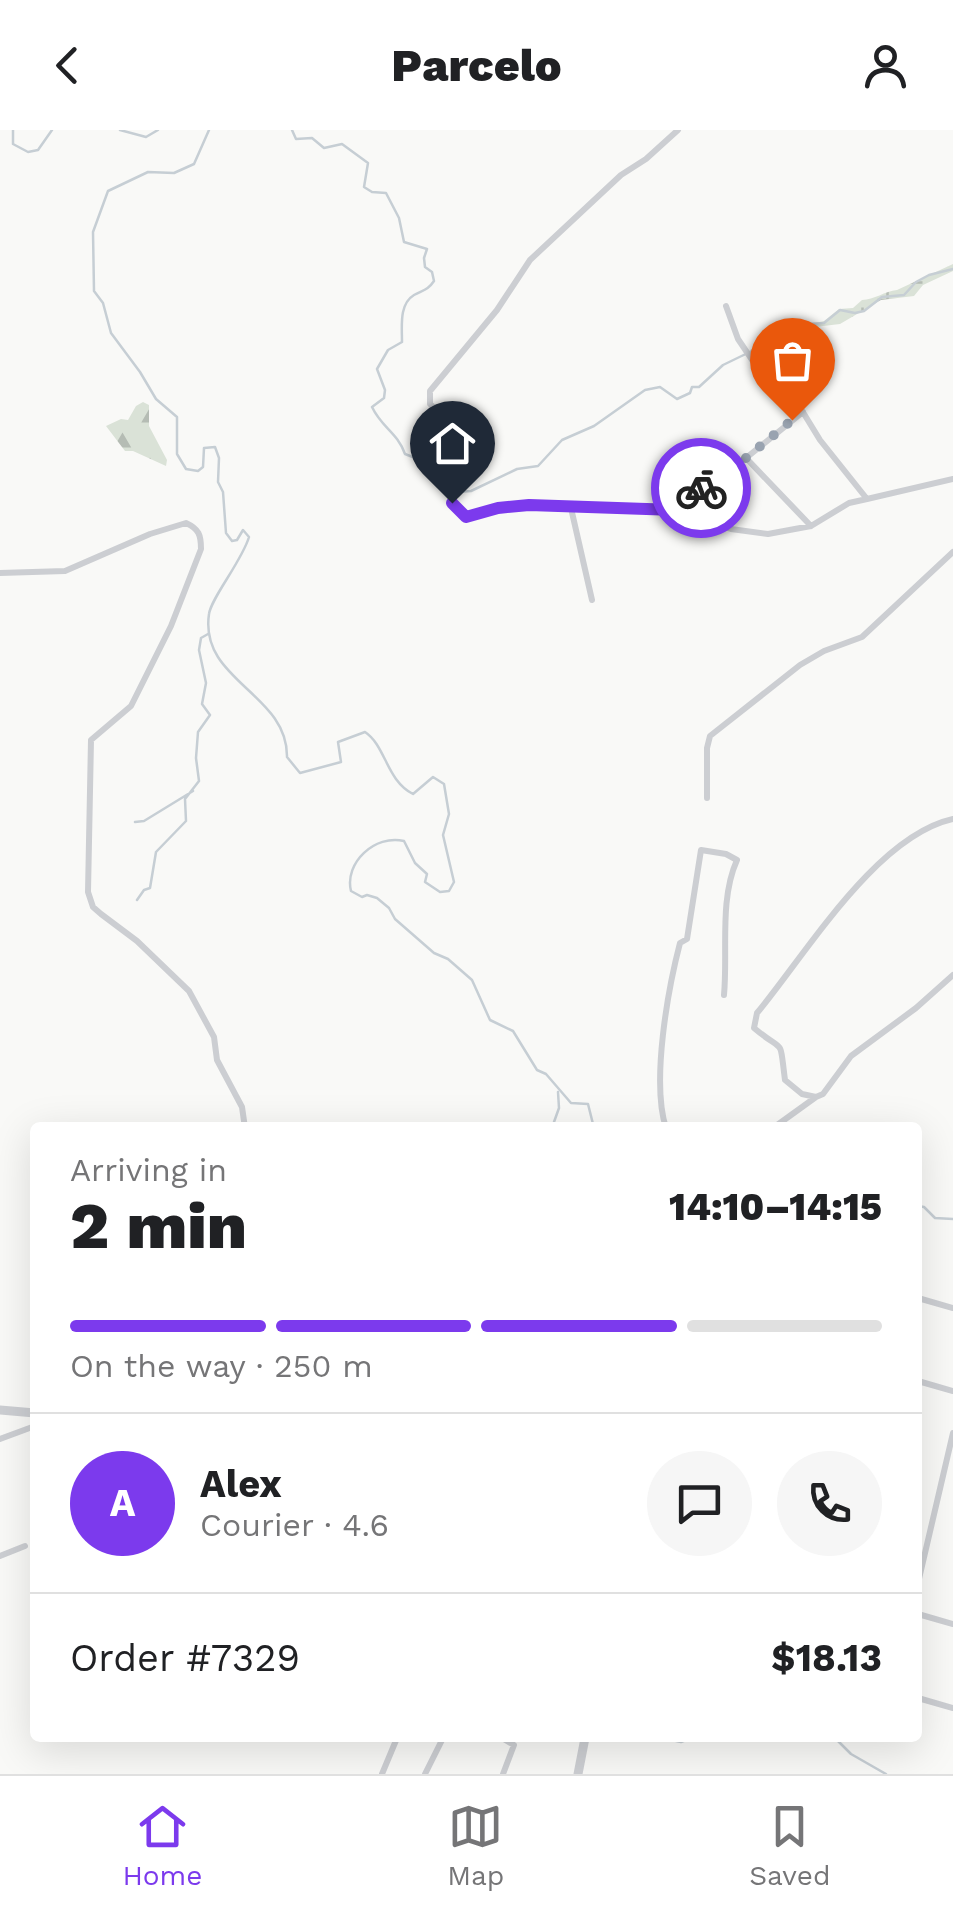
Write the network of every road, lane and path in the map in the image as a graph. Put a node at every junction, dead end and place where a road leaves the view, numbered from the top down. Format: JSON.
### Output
{"nodes":[{"id":1,"x":678,"y":130,"type":"edge"},
{"id":2,"x":726,"y":306,"type":"dead end"},
{"id":3,"x":802,"y":412,"type":"junction"},
{"id":4,"x":470,"y":429,"type":"dead end"},
{"id":5,"x":746,"y":458,"type":"junction"},
{"id":6,"x":953,"y":479,"type":"edge"},
{"id":7,"x":867,"y":499,"type":"junction"},
{"id":8,"x":452,"y":503,"type":"dead end"},
{"id":9,"x":571,"y":508,"type":"junction"},
{"id":10,"x":676,"y":510,"type":"junction"},
{"id":11,"x":811,"y":526,"type":"junction"},
{"id":12,"x":953,"y":552,"type":"edge"},
{"id":13,"x":0,"y":573,"type":"edge"},
{"id":14,"x":592,"y":600,"type":"dead end"},
{"id":15,"x":708,"y":798,"type":"dead end"},
{"id":16,"x":953,"y":819,"type":"edge"},
{"id":17,"x":953,"y":975,"type":"edge"},
{"id":18,"x":724,"y":995,"type":"dead end"},
{"id":19,"x":816,"y":1097,"type":"junction"},
{"id":20,"x":244,"y":1122,"type":"edge"},
{"id":21,"x":665,"y":1122,"type":"edge"},
{"id":22,"x":781,"y":1122,"type":"edge"},
{"id":23,"x":922,"y":1299,"type":"edge"},
{"id":24,"x":953,"y":1308,"type":"edge"},
{"id":25,"x":922,"y":1382,"type":"edge"},
{"id":26,"x":953,"y":1390,"type":"edge"},
{"id":27,"x":0,"y":1410,"type":"edge"},
{"id":28,"x":30,"y":1413,"type":"edge"},
{"id":29,"x":30,"y":1428,"type":"edge"},
{"id":30,"x":953,"y":1434,"type":"edge"},
{"id":31,"x":0,"y":1439,"type":"edge"},
{"id":32,"x":25,"y":1546,"type":"dead end"},
{"id":33,"x":0,"y":1556,"type":"edge"},
{"id":34,"x":922,"y":1566,"type":"edge"},
{"id":35,"x":922,"y":1615,"type":"edge"},
{"id":36,"x":953,"y":1624,"type":"edge"},
{"id":37,"x":922,"y":1699,"type":"edge"},
{"id":38,"x":953,"y":1708,"type":"edge"},
{"id":39,"x":395,"y":1742,"type":"edge"},
{"id":40,"x":442,"y":1742,"type":"edge"},
{"id":41,"x":509,"y":1742,"type":"edge"},
{"id":42,"x":584,"y":1742,"type":"edge"},
{"id":43,"x":382,"y":1774,"type":"edge"},
{"id":44,"x":425,"y":1774,"type":"edge"},
{"id":45,"x":503,"y":1774,"type":"edge"},
{"id":46,"x":578,"y":1774,"type":"edge"}],
"edges":[{"from":1,"to":4,"type":"street"},
{"from":2,"to":3,"type":"street"},
{"from":3,"to":5,"type":"street"},
{"from":3,"to":7,"type":"street"},
{"from":5,"to":10,"type":"street"},
{"from":5,"to":11,"type":"street"},
{"from":6,"to":7,"type":"street"},
{"from":7,"to":11,"type":"street"},
{"from":8,"to":9,"type":"street"},
{"from":9,"to":10,"type":"street"},
{"from":9,"to":14,"type":"street"},
{"from":10,"to":11,"type":"street"},
{"from":12,"to":15,"type":"street"},
{"from":13,"to":20,"type":"street"},
{"from":16,"to":19,"type":"street"},
{"from":17,"to":19,"type":"street"},
{"from":18,"to":21,"type":"street"},
{"from":19,"to":22,"type":"street"},
{"from":23,"to":24,"type":"street"},
{"from":25,"to":26,"type":"street"},
{"from":27,"to":28,"type":"street"},
{"from":29,"to":31,"type":"street"},
{"from":30,"to":34,"type":"street"},
{"from":32,"to":33,"type":"street"},
{"from":35,"to":36,"type":"street"},
{"from":37,"to":38,"type":"street"},
{"from":39,"to":43,"type":"street"},
{"from":40,"to":44,"type":"street"},
{"from":41,"to":45,"type":"street"},
{"from":42,"to":46,"type":"street"}]}
